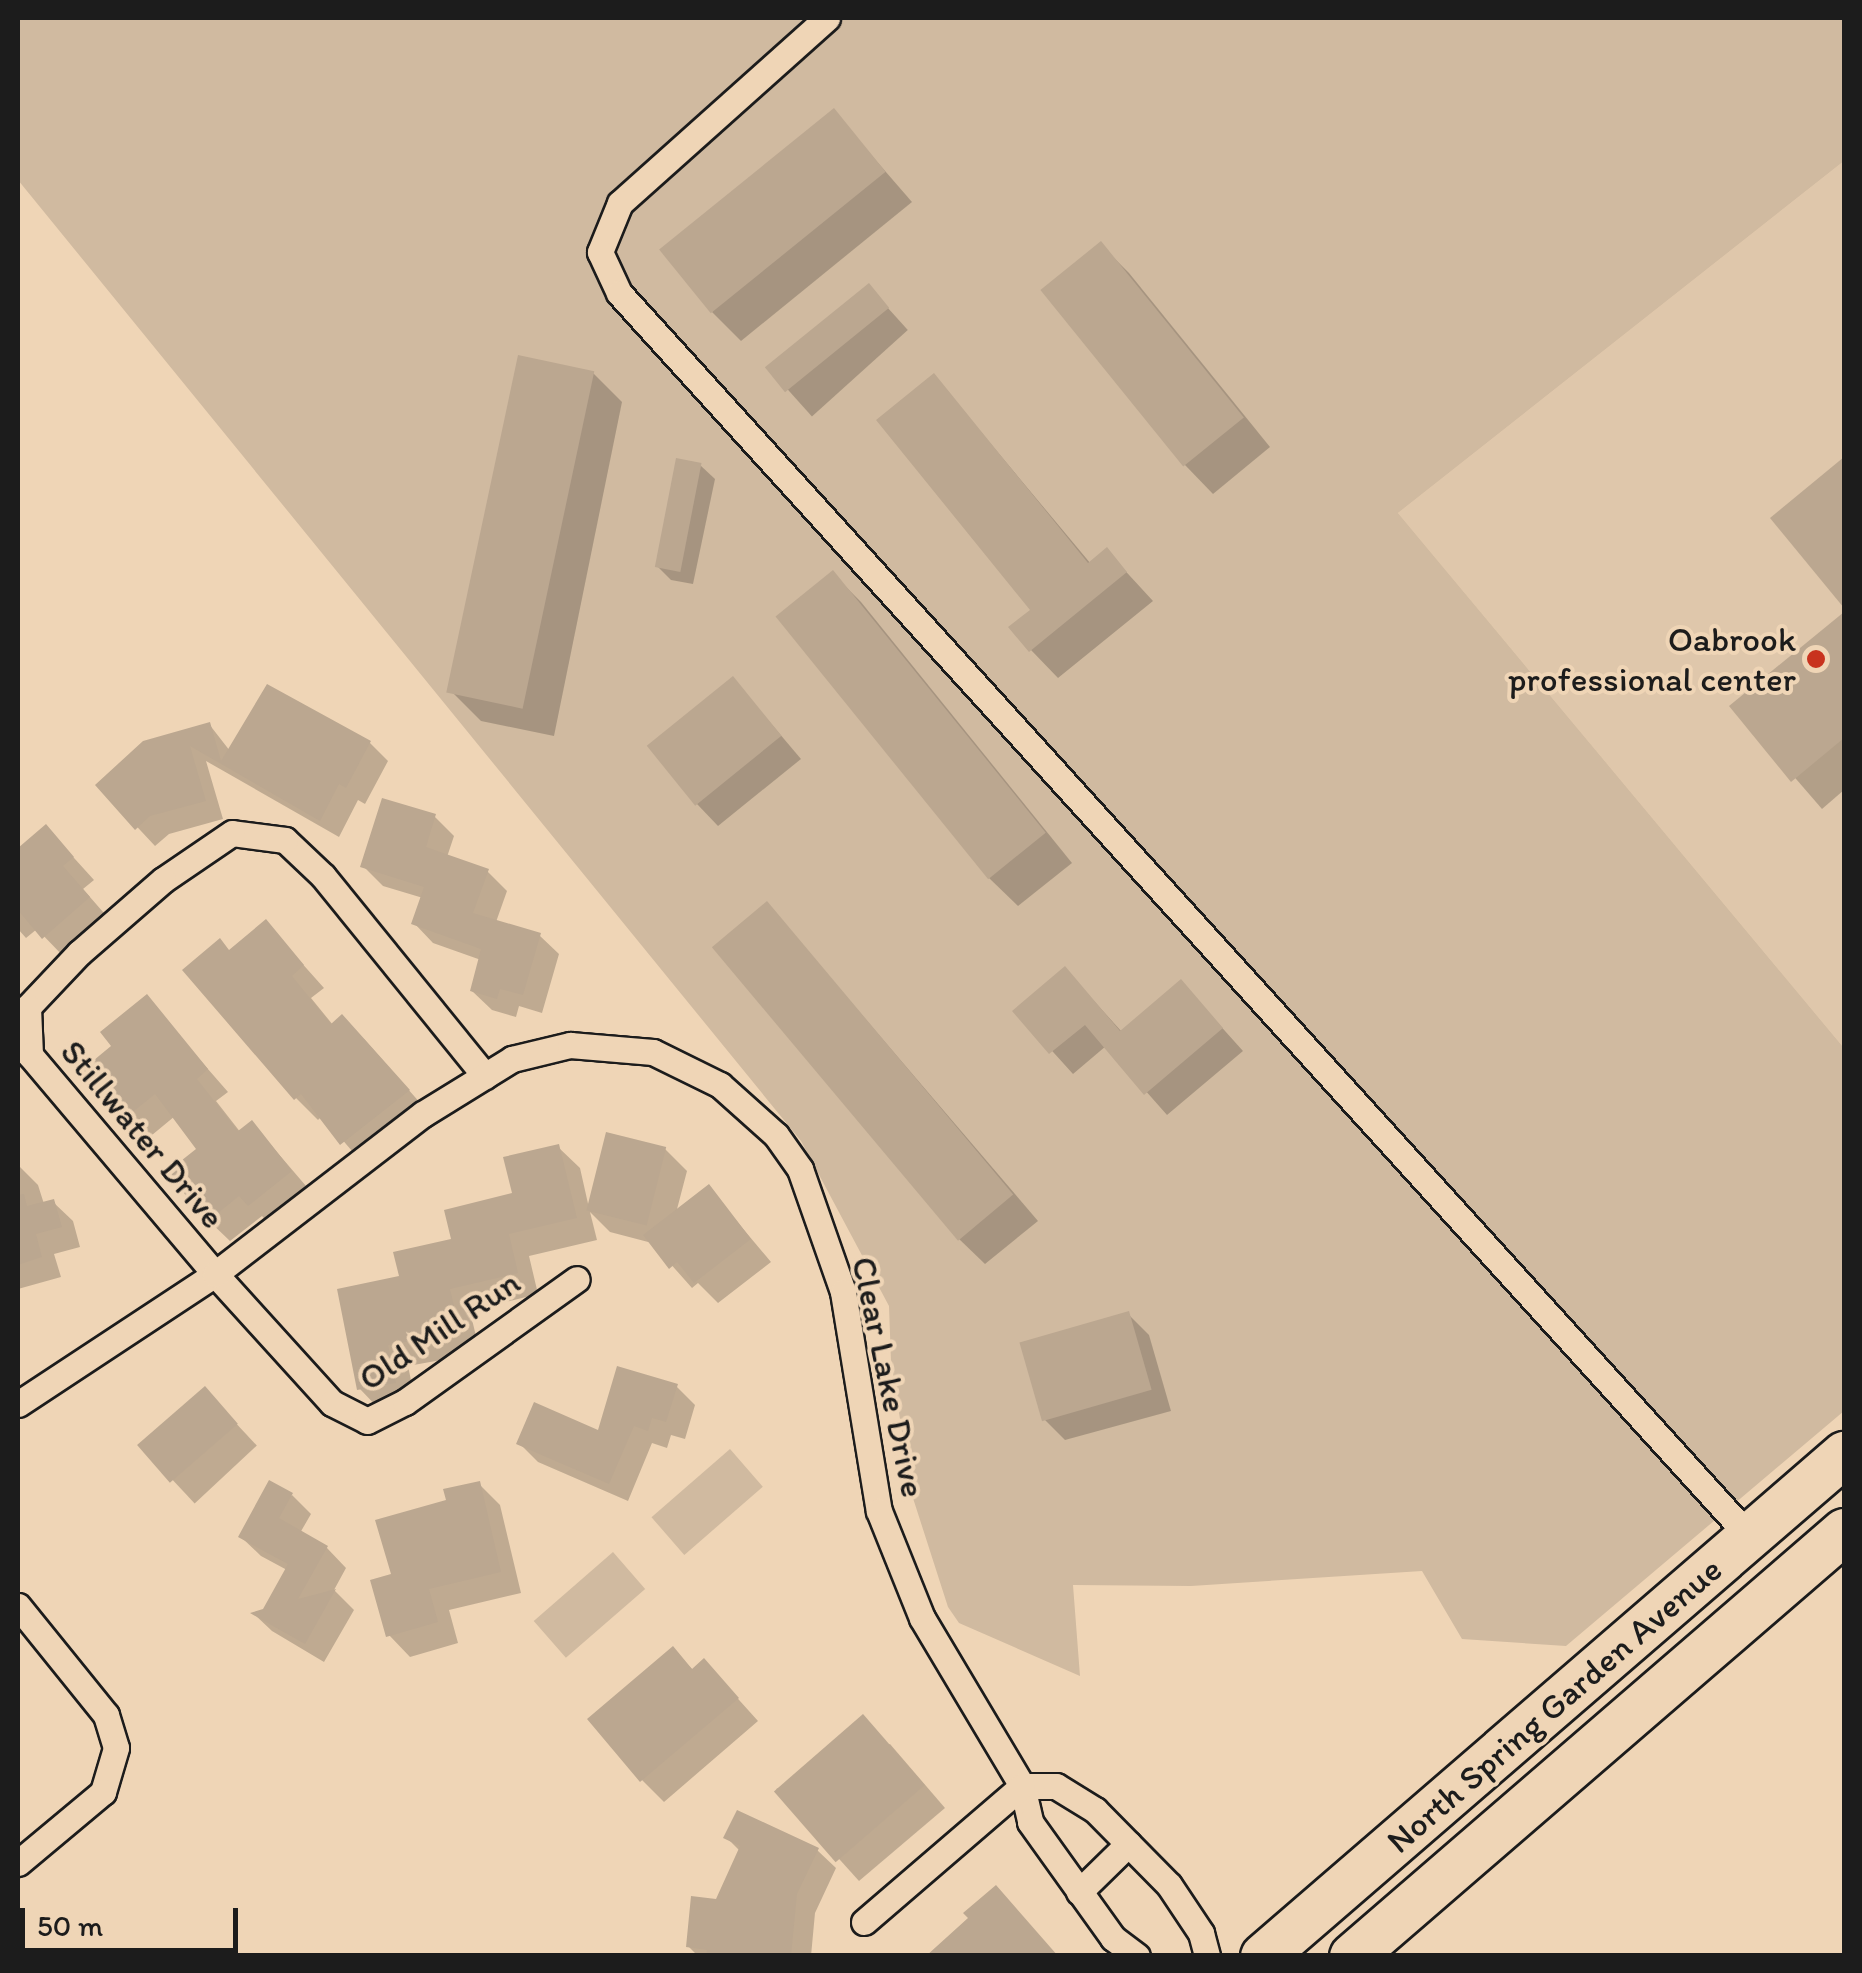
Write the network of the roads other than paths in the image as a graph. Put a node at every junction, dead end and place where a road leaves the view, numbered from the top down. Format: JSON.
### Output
{"nodes":[{"id":1,"x":827,"y":18,"type":"edge"},
{"id":2,"x":485,"y":1076,"type":"junction"},
{"id":3,"x":215,"y":1274,"type":"junction"},
{"id":4,"x":577,"y":1279,"type":"dead end"},
{"id":5,"x":18,"y":1404,"type":"edge"},
{"id":6,"x":1844,"y":1454,"type":"edge"},
{"id":7,"x":1844,"y":1530,"type":"edge"},
{"id":8,"x":1749,"y":1536,"type":"junction"},
{"id":9,"x":18,"y":1606,"type":"edge"},
{"id":10,"x":1022,"y":1786,"type":"junction"},
{"id":11,"x":1128,"y":1844,"type":"junction"},
{"id":12,"x":18,"y":1863,"type":"edge"},
{"id":13,"x":1079,"y":1892,"type":"junction"},
{"id":14,"x":864,"y":1922,"type":"dead end"},
{"id":15,"x":1137,"y":1956,"type":"edge"},
{"id":16,"x":1208,"y":1956,"type":"edge"},
{"id":17,"x":1263,"y":1956,"type":"edge"},
{"id":18,"x":1352,"y":1956,"type":"edge"}],
"edges":[{"from":1,"to":8,"type":"street"},
{"from":2,"to":3,"type":"street","name":"Clear Lake Drive"},
{"from":2,"to":3,"type":"street","name":"Stillwater Drive"},
{"from":2,"to":10,"type":"street","name":"Clear Lake Drive"},
{"from":3,"to":4,"type":"street","name":"Old Mill Run"},
{"from":3,"to":5,"type":"street","name":"Clear Lake Drive"},
{"from":6,"to":8,"type":"highway","name":"North Spring Garden Avenue"},
{"from":7,"to":18,"type":"highway","name":"North Spring Garden Avenue"},
{"from":8,"to":17,"type":"highway","name":"North Spring Garden Avenue"},
{"from":9,"to":12,"type":"street"},
{"from":10,"to":11,"type":"street"},
{"from":10,"to":13,"type":"street","name":"Clear Lake Drive"},
{"from":10,"to":14,"type":"street"},
{"from":11,"to":13,"type":"street"},
{"from":11,"to":16,"type":"street"},
{"from":13,"to":15,"type":"street","name":"Clear Lake Drive"}]}
